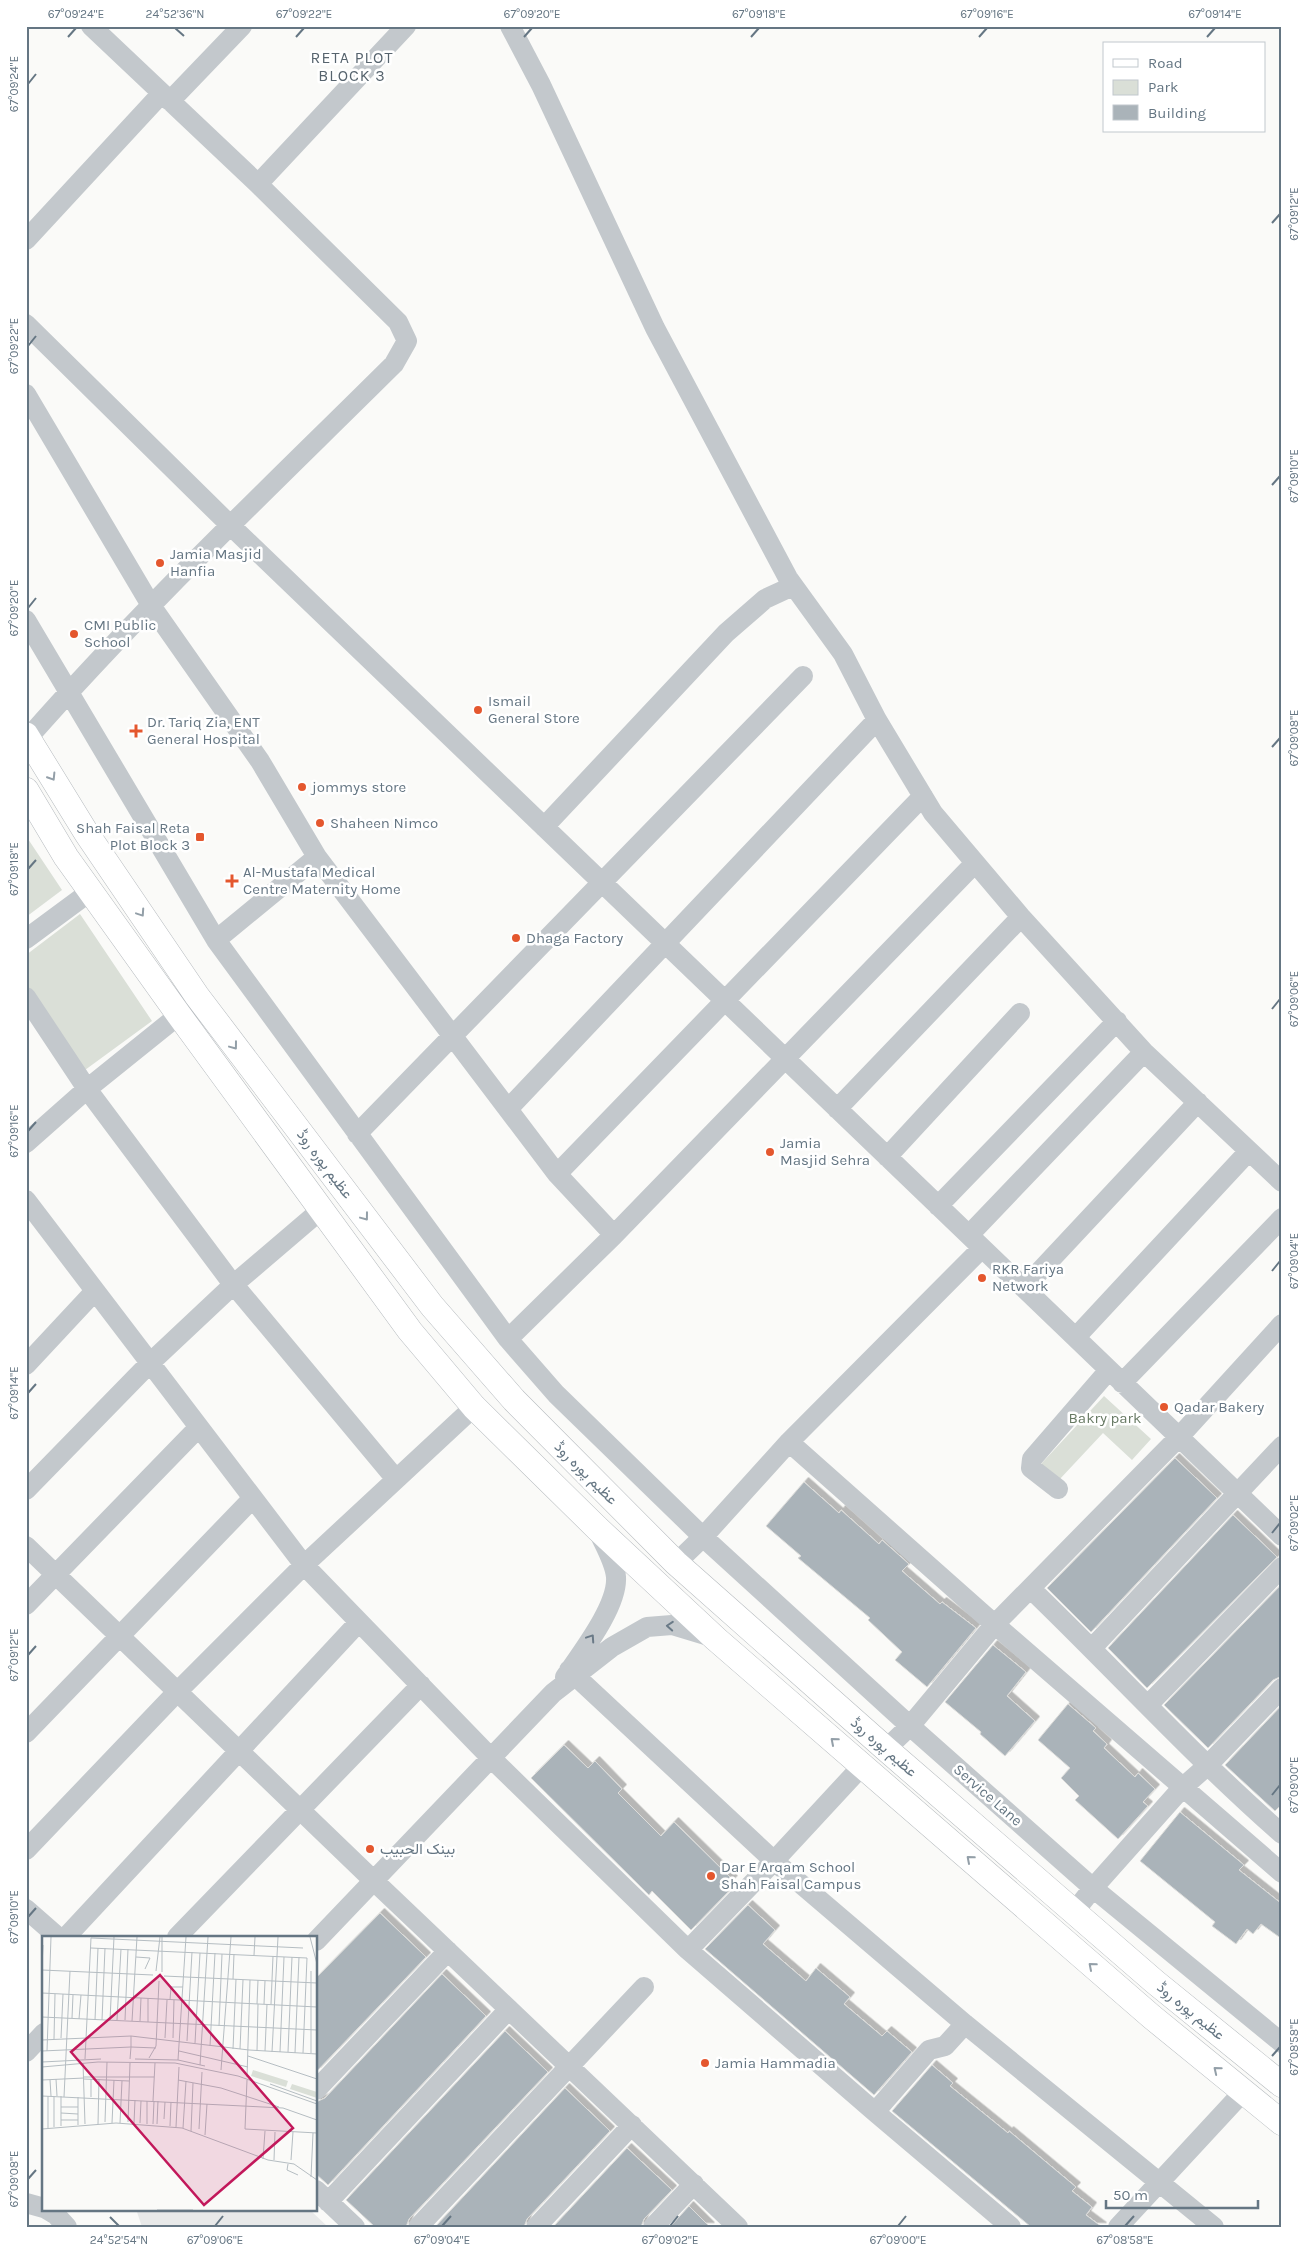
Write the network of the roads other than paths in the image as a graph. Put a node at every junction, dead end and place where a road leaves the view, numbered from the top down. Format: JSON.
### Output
{"nodes":[{"id":1,"x":91,"y":26,"type":"edge"},
{"id":2,"x":242,"y":26,"type":"edge"},
{"id":3,"x":406,"y":26,"type":"edge"},
{"id":4,"x":510,"y":26,"type":"edge"},
{"id":5,"x":166,"y":97,"type":"junction"},
{"id":6,"x":258,"y":184,"type":"junction"},
{"id":7,"x":26,"y":240,"type":"edge"},
{"id":8,"x":26,"y":324,"type":"edge"},
{"id":9,"x":26,"y":394,"type":"edge"},
{"id":10,"x":231,"y":526,"type":"junction"},
{"id":11,"x":792,"y":586,"type":"junction"},
{"id":12,"x":152,"y":607,"type":"junction"},
{"id":13,"x":26,"y":620,"type":"edge"},
{"id":14,"x":803,"y":676,"type":"dead end"},
{"id":15,"x":69,"y":692,"type":"junction"},
{"id":16,"x":877,"y":720,"type":"junction"},
{"id":17,"x":27,"y":737,"type":"edge"},
{"id":18,"x":26,"y":790,"type":"edge"},
{"id":19,"x":922,"y":796,"type":"junction"},
{"id":20,"x":544,"y":827,"type":"junction"},
{"id":21,"x":317,"y":857,"type":"junction"},
{"id":22,"x":975,"y":863,"type":"junction"},
{"id":23,"x":603,"y":883,"type":"junction"},
{"id":24,"x":91,"y":891,"type":"junction"},
{"id":25,"x":1020,"y":917,"type":"junction"},
{"id":26,"x":26,"y":939,"type":"edge"},
{"id":27,"x":216,"y":940,"type":"junction"},
{"id":28,"x":666,"y":944,"type":"junction"},
{"id":29,"x":26,"y":997,"type":"edge"},
{"id":30,"x":726,"y":1000,"type":"junction"},
{"id":31,"x":1020,"y":1013,"type":"dead end"},
{"id":32,"x":180,"y":1015,"type":"junction"},
{"id":33,"x":1117,"y":1021,"type":"junction"},
{"id":34,"x":452,"y":1035,"type":"junction"},
{"id":35,"x":1144,"y":1052,"type":"junction"},
{"id":36,"x":785,"y":1058,"type":"junction"},
{"id":37,"x":87,"y":1089,"type":"junction"},
{"id":38,"x":1198,"y":1102,"type":"junction"},
{"id":39,"x":837,"y":1108,"type":"junction"},
{"id":40,"x":508,"y":1109,"type":"junction"},
{"id":41,"x":357,"y":1134,"type":"junction"},
{"id":42,"x":26,"y":1143,"type":"edge"},
{"id":43,"x":1248,"y":1151,"type":"junction"},
{"id":44,"x":887,"y":1157,"type":"junction"},
{"id":45,"x":556,"y":1174,"type":"junction"},
{"id":46,"x":1282,"y":1182,"type":"edge"},
{"id":47,"x":26,"y":1200,"type":"edge"},
{"id":48,"x":938,"y":1206,"type":"junction"},
{"id":49,"x":322,"y":1209,"type":"junction"},
{"id":50,"x":1282,"y":1218,"type":"edge"},
{"id":51,"x":614,"y":1235,"type":"junction"},
{"id":52,"x":975,"y":1242,"type":"junction"},
{"id":53,"x":233,"y":1285,"type":"junction"},
{"id":54,"x":1025,"y":1287,"type":"junction"},
{"id":55,"x":95,"y":1291,"type":"junction"},
{"id":56,"x":1282,"y":1324,"type":"edge"},
{"id":57,"x":1076,"y":1337,"type":"junction"},
{"id":58,"x":508,"y":1339,"type":"junction"},
{"id":59,"x":150,"y":1363,"type":"junction"},
{"id":60,"x":26,"y":1365,"type":"edge"},
{"id":61,"x":1116,"y":1377,"type":"junction"},
{"id":62,"x":474,"y":1407,"type":"junction"},
{"id":63,"x":199,"y":1427,"type":"junction"},
{"id":64,"x":1179,"y":1437,"type":"junction"},
{"id":65,"x":789,"y":1442,"type":"junction"},
{"id":66,"x":1282,"y":1446,"type":"edge"},
{"id":67,"x":395,"y":1478,"type":"junction"},
{"id":68,"x":1058,"y":1489,"type":"dead end"},
{"id":69,"x":26,"y":1490,"type":"edge"},
{"id":70,"x":1237,"y":1493,"type":"junction"},
{"id":71,"x":252,"y":1498,"type":"junction"},
{"id":72,"x":597,"y":1528,"type":"junction"},
{"id":73,"x":1282,"y":1536,"type":"edge"},
{"id":74,"x":703,"y":1537,"type":"junction"},
{"id":75,"x":26,"y":1546,"type":"edge"},
{"id":76,"x":676,"y":1563,"type":"junction"},
{"id":77,"x":304,"y":1565,"type":"junction"},
{"id":78,"x":1282,"y":1567,"type":"edge"},
{"id":79,"x":56,"y":1575,"type":"junction"},
{"id":80,"x":1031,"y":1589,"type":"junction"},
{"id":81,"x":26,"y":1605,"type":"edge"},
{"id":82,"x":359,"y":1622,"type":"junction"},
{"id":83,"x":995,"y":1624,"type":"junction"},
{"id":84,"x":120,"y":1636,"type":"junction"},
{"id":85,"x":716,"y":1639,"type":"junction"},
{"id":86,"x":1092,"y":1648,"type":"junction"},
{"id":87,"x":572,"y":1673,"type":"junction"},
{"id":88,"x":421,"y":1685,"type":"junction"},
{"id":89,"x":1282,"y":1688,"type":"edge"},
{"id":90,"x":177,"y":1692,"type":"junction"},
{"id":91,"x":1148,"y":1705,"type":"junction"},
{"id":92,"x":910,"y":1726,"type":"junction"},
{"id":93,"x":26,"y":1734,"type":"edge"},
{"id":94,"x":886,"y":1749,"type":"junction"},
{"id":95,"x":239,"y":1751,"type":"junction"},
{"id":96,"x":492,"y":1758,"type":"junction"},
{"id":97,"x":862,"y":1766,"type":"junction"},
{"id":98,"x":906,"y":1766,"type":"junction"},
{"id":99,"x":1207,"y":1766,"type":"junction"},
{"id":100,"x":887,"y":1787,"type":"junction"},
{"id":101,"x":1182,"y":1788,"type":"junction"},
{"id":102,"x":300,"y":1810,"type":"junction"},
{"id":103,"x":1279,"y":1826,"type":"edge"},
{"id":104,"x":26,"y":1850,"type":"edge"},
{"id":105,"x":774,"y":1861,"type":"junction"},
{"id":106,"x":1282,"y":1873,"type":"edge"},
{"id":107,"x":374,"y":1881,"type":"junction"},
{"id":108,"x":1093,"y":1888,"type":"junction"},
{"id":109,"x":26,"y":1909,"type":"edge"},
{"id":110,"x":1074,"y":1912,"type":"junction"},
{"id":111,"x":57,"y":1936,"type":"edge"},
{"id":112,"x":67,"y":1936,"type":"edge"},
{"id":113,"x":178,"y":1936,"type":"edge"},
{"id":114,"x":318,"y":1940,"type":"edge"},
{"id":115,"x":688,"y":1950,"type":"junction"},
{"id":116,"x":448,"y":1951,"type":"junction"},
{"id":117,"x":644,"y":1987,"type":"dead end"},
{"id":118,"x":509,"y":2009,"type":"junction"},
{"id":119,"x":965,"y":2024,"type":"junction"},
{"id":120,"x":42,"y":2035,"type":"edge"},
{"id":121,"x":1282,"y":2042,"type":"edge"},
{"id":122,"x":26,"y":2052,"type":"edge"},
{"id":123,"x":570,"y":2067,"type":"junction"},
{"id":124,"x":1281,"y":2083,"type":"edge"},
{"id":125,"x":318,"y":2088,"type":"edge"},
{"id":126,"x":1243,"y":2092,"type":"junction"},
{"id":127,"x":875,"y":2112,"type":"junction"},
{"id":128,"x":1282,"y":2123,"type":"edge"},
{"id":129,"x":632,"y":2125,"type":"junction"},
{"id":130,"x":1159,"y":2182,"type":"junction"},
{"id":131,"x":694,"y":2184,"type":"junction"},
{"id":132,"x":322,"y":2196,"type":"edge"},
{"id":133,"x":26,"y":2203,"type":"edge"},
{"id":134,"x":42,"y":2209,"type":"edge"},
{"id":135,"x":355,"y":2227,"type":"edge"},
{"id":136,"x":418,"y":2227,"type":"edge"},
{"id":137,"x":536,"y":2227,"type":"edge"},
{"id":138,"x":653,"y":2227,"type":"edge"},
{"id":139,"x":738,"y":2227,"type":"edge"},
{"id":140,"x":1011,"y":2227,"type":"edge"},
{"id":141,"x":1118,"y":2227,"type":"edge"},
{"id":142,"x":1214,"y":2227,"type":"edge"}],
"edges":[{"from":1,"to":5,"type":"street"},
{"from":2,"to":5,"type":"street"},
{"from":3,"to":6,"type":"street"},
{"from":4,"to":11,"type":"street"},
{"from":5,"to":6,"type":"street"},
{"from":5,"to":7,"type":"street"},
{"from":6,"to":10,"type":"street"},
{"from":8,"to":10,"type":"street"},
{"from":9,"to":12,"type":"street"},
{"from":10,"to":12,"type":"street"},
{"from":10,"to":20,"type":"street"},
{"from":11,"to":16,"type":"street"},
{"from":11,"to":20,"type":"street"},
{"from":12,"to":15,"type":"street"},
{"from":12,"to":21,"type":"street"},
{"from":13,"to":15,"type":"street","name":"Service Lane"},
{"from":14,"to":23,"type":"street"},
{"from":15,"to":17,"type":"street"},
{"from":15,"to":27,"type":"street","name":"Service Lane"},
{"from":16,"to":19,"type":"street"},
{"from":16,"to":28,"type":"street"},
{"from":17,"to":76,"type":"main road","name":"عظیم پورہ روڈ","one_way":true},
{"from":18,"to":24,"type":"main road","name":"عظیم پورہ روڈ"},
{"from":19,"to":22,"type":"street"},
{"from":19,"to":30,"type":"street"},
{"from":20,"to":23,"type":"street"},
{"from":21,"to":27,"type":"street"},
{"from":21,"to":34,"type":"street"},
{"from":22,"to":25,"type":"street"},
{"from":22,"to":36,"type":"street"},
{"from":23,"to":28,"type":"street"},
{"from":23,"to":34,"type":"street"},
{"from":24,"to":26,"type":"street"},
{"from":24,"to":32,"type":"main road","name":"عظیم پورہ روڈ"},
{"from":25,"to":33,"type":"street"},
{"from":25,"to":39,"type":"street"},
{"from":27,"to":41,"type":"street","name":"Service Lane"},
{"from":28,"to":30,"type":"street"},
{"from":28,"to":40,"type":"street"},
{"from":29,"to":37,"type":"street"},
{"from":30,"to":36,"type":"street"},
{"from":30,"to":45,"type":"street"},
{"from":31,"to":44,"type":"street"},
{"from":32,"to":37,"type":"street"},
{"from":32,"to":49,"type":"main road","name":"عظیم پورہ روڈ"},
{"from":33,"to":35,"type":"street"},
{"from":33,"to":48,"type":"street"},
{"from":34,"to":40,"type":"street"},
{"from":34,"to":41,"type":"street"},
{"from":35,"to":38,"type":"street"},
{"from":35,"to":52,"type":"street"},
{"from":36,"to":39,"type":"street"},
{"from":36,"to":51,"type":"street"},
{"from":37,"to":42,"type":"street"},
{"from":37,"to":53,"type":"street"},
{"from":38,"to":43,"type":"street"},
{"from":38,"to":54,"type":"street"},
{"from":39,"to":44,"type":"street"},
{"from":40,"to":45,"type":"street"},
{"from":41,"to":58,"type":"street","name":"Service Lane"},
{"from":43,"to":46,"type":"street"},
{"from":43,"to":57,"type":"street"},
{"from":44,"to":48,"type":"street"},
{"from":45,"to":51,"type":"street"},
{"from":47,"to":55,"type":"street"},
{"from":48,"to":52,"type":"street"},
{"from":49,"to":53,"type":"street"},
{"from":49,"to":62,"type":"main road","name":"عظیم پورہ روڈ"},
{"from":50,"to":61,"type":"street"},
{"from":51,"to":58,"type":"street"},
{"from":52,"to":54,"type":"street"},
{"from":52,"to":65,"type":"street"},
{"from":53,"to":59,"type":"street"},
{"from":53,"to":67,"type":"street"},
{"from":54,"to":57,"type":"street"},
{"from":55,"to":59,"type":"street"},
{"from":55,"to":60,"type":"street"},
{"from":56,"to":64,"type":"street"},
{"from":57,"to":61,"type":"street"},
{"from":58,"to":74,"type":"street","name":"Service Lane"},
{"from":59,"to":63,"type":"street"},
{"from":59,"to":69,"type":"street"},
{"from":61,"to":64,"type":"street"},
{"from":61,"to":68,"type":"street"},
{"from":62,"to":67,"type":"street"},
{"from":62,"to":72,"type":"main road","name":"عظیم پورہ روڈ"},
{"from":63,"to":71,"type":"street"},
{"from":63,"to":79,"type":"street"},
{"from":64,"to":70,"type":"street"},
{"from":64,"to":80,"type":"street"},
{"from":65,"to":74,"type":"street"},
{"from":65,"to":83,"type":"street"},
{"from":66,"to":70,"type":"street"},
{"from":67,"to":77,"type":"street"},
{"from":70,"to":73,"type":"street"},
{"from":70,"to":86,"type":"street"},
{"from":71,"to":77,"type":"street"},
{"from":71,"to":84,"type":"street"},
{"from":72,"to":85,"type":"main road","name":"عظیم پورہ روڈ"},
{"from":87,"to":72,"type":"street","one_way":true},
{"from":74,"to":76,"type":"street"},
{"from":74,"to":92,"type":"street","name":"Service Lane"},
{"from":75,"to":79,"type":"street"},
{"from":76,"to":94,"type":"main road","name":"عظیم پورہ روڈ"},
{"from":77,"to":82,"type":"street"},
{"from":77,"to":90,"type":"street"},
{"from":78,"to":91,"type":"street"},
{"from":79,"to":81,"type":"street"},
{"from":79,"to":84,"type":"street"},
{"from":80,"to":83,"type":"street"},
{"from":80,"to":86,"type":"street"},
{"from":82,"to":88,"type":"street"},
{"from":82,"to":95,"type":"street"},
{"from":83,"to":92,"type":"street"},
{"from":83,"to":101,"type":"street"},
{"from":84,"to":90,"type":"street"},
{"from":84,"to":93,"type":"street"},
{"from":85,"to":87,"type":"street","one_way":true},
{"from":97,"to":85,"type":"main road","name":"عظیم پورہ روڈ","one_way":true},
{"from":86,"to":91,"type":"street"},
{"from":87,"to":96,"type":"street"},
{"from":87,"to":105,"type":"street"},
{"from":88,"to":96,"type":"street"},
{"from":88,"to":102,"type":"street"},
{"from":89,"to":99,"type":"street"},
{"from":90,"to":95,"type":"street"},
{"from":90,"to":104,"type":"street"},
{"from":91,"to":99,"type":"street"},
{"from":92,"to":94,"type":"street"},
{"from":92,"to":108,"type":"street","name":"Service Lane"},
{"from":94,"to":98,"type":"main road","name":"عظیم پورہ روڈ"},
{"from":95,"to":102,"type":"street"},
{"from":95,"to":112,"type":"street"},
{"from":96,"to":107,"type":"street"},
{"from":96,"to":115,"type":"street"},
{"from":97,"to":100,"type":"main road","name":"عظیم پورہ روڈ"},
{"from":97,"to":105,"type":"street"},
{"from":98,"to":100,"type":"main road"},
{"from":98,"to":110,"type":"main road","name":"عظیم پورہ روڈ"},
{"from":99,"to":101,"type":"street"},
{"from":99,"to":103,"type":"street"},
{"from":126,"to":100,"type":"main road","name":"عظیم پورہ روڈ","one_way":true},
{"from":101,"to":106,"type":"street"},
{"from":101,"to":108,"type":"street"},
{"from":102,"to":107,"type":"street"},
{"from":102,"to":113,"type":"street"},
{"from":105,"to":115,"type":"street"},
{"from":105,"to":119,"type":"street"},
{"from":107,"to":114,"type":"street"},
{"from":107,"to":116,"type":"street"},
{"from":108,"to":110,"type":"street"},
{"from":108,"to":121,"type":"street","name":"Service Lane"},
{"from":109,"to":111,"type":"street"},
{"from":110,"to":124,"type":"main road","name":"عظیم پورہ روڈ"},
{"from":115,"to":127,"type":"street"},
{"from":116,"to":118,"type":"street"},
{"from":116,"to":125,"type":"street"},
{"from":117,"to":123,"type":"street"},
{"from":118,"to":123,"type":"street"},
{"from":118,"to":132,"type":"street"},
{"from":119,"to":127,"type":"street"},
{"from":119,"to":130,"type":"street"},
{"from":120,"to":122,"type":"street"},
{"from":123,"to":129,"type":"street"},
{"from":123,"to":136,"type":"street"},
{"from":126,"to":128,"type":"main road","name":"عظیم پورہ روڈ"},
{"from":126,"to":130,"type":"street"},
{"from":127,"to":140,"type":"street"},
{"from":129,"to":131,"type":"street"},
{"from":129,"to":137,"type":"street"},
{"from":130,"to":141,"type":"street"},
{"from":130,"to":142,"type":"street"},
{"from":131,"to":138,"type":"street"},
{"from":131,"to":139,"type":"street"},
{"from":132,"to":135,"type":"street"},
{"from":133,"to":134,"type":"street"}]}
